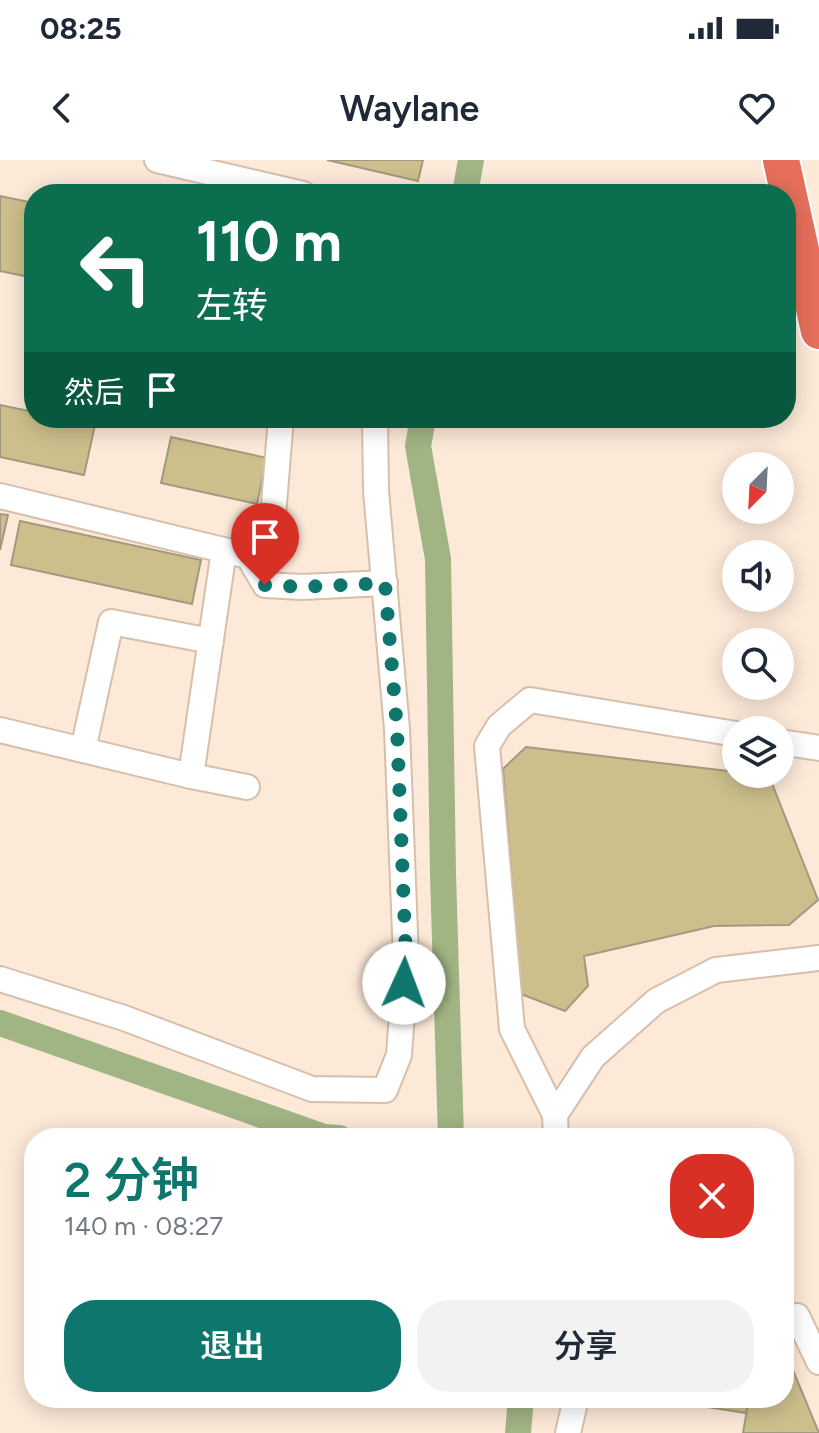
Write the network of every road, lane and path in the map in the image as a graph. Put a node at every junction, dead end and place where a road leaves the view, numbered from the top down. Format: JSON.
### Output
{"nodes":[{"id":1,"x":157,"y":160,"type":"edge"},
{"id":2,"x":781,"y":160,"type":"edge"},
{"id":3,"x":260,"y":184,"type":"edge"},
{"id":4,"x":786,"y":184,"type":"edge"},
{"id":5,"x":796,"y":232,"type":"edge"},
{"id":6,"x":803,"y":265,"type":"edge"},
{"id":7,"x":819,"y":331,"type":"edge"},
{"id":8,"x":280,"y":428,"type":"edge"},
{"id":9,"x":375,"y":428,"type":"edge"},
{"id":10,"x":0,"y":496,"type":"edge"},
{"id":11,"x":236,"y":553,"type":"junction"},
{"id":12,"x":385,"y":583,"type":"junction"},
{"id":13,"x":211,"y":641,"type":"junction"},
{"id":14,"x":0,"y":730,"type":"edge"},
{"id":15,"x":722,"y":732,"type":"edge"},
{"id":16,"x":794,"y":744,"type":"edge"},
{"id":17,"x":819,"y":748,"type":"edge"},
{"id":18,"x":83,"y":750,"type":"junction"},
{"id":19,"x":191,"y":776,"type":"junction"},
{"id":20,"x":247,"y":787,"type":"dead end"},
{"id":21,"x":819,"y":958,"type":"edge"},
{"id":22,"x":0,"y":979,"type":"edge"},
{"id":23,"x":556,"y":1127,"type":"edge"},
{"id":24,"x":800,"y":1315,"type":"edge"},
{"id":25,"x":819,"y":1362,"type":"edge"},
{"id":26,"x":574,"y":1408,"type":"edge"},
{"id":27,"x":568,"y":1433,"type":"edge"}],
"edges":[{"from":1,"to":3,"type":"street"},
{"from":2,"to":4,"type":"highway"},
{"from":5,"to":6,"type":"highway"},
{"from":6,"to":7,"type":"highway"},
{"from":8,"to":11,"type":"street"},
{"from":9,"to":12,"type":"street"},
{"from":10,"to":11,"type":"street"},
{"from":11,"to":12,"type":"street"},
{"from":11,"to":13,"type":"street"},
{"from":12,"to":22,"type":"street"},
{"from":13,"to":18,"type":"street"},
{"from":13,"to":19,"type":"street"},
{"from":14,"to":18,"type":"street"},
{"from":15,"to":23,"type":"street"},
{"from":16,"to":17,"type":"street"},
{"from":18,"to":19,"type":"street"},
{"from":19,"to":20,"type":"street"},
{"from":21,"to":23,"type":"street"},
{"from":24,"to":25,"type":"street"},
{"from":26,"to":27,"type":"street"}]}
